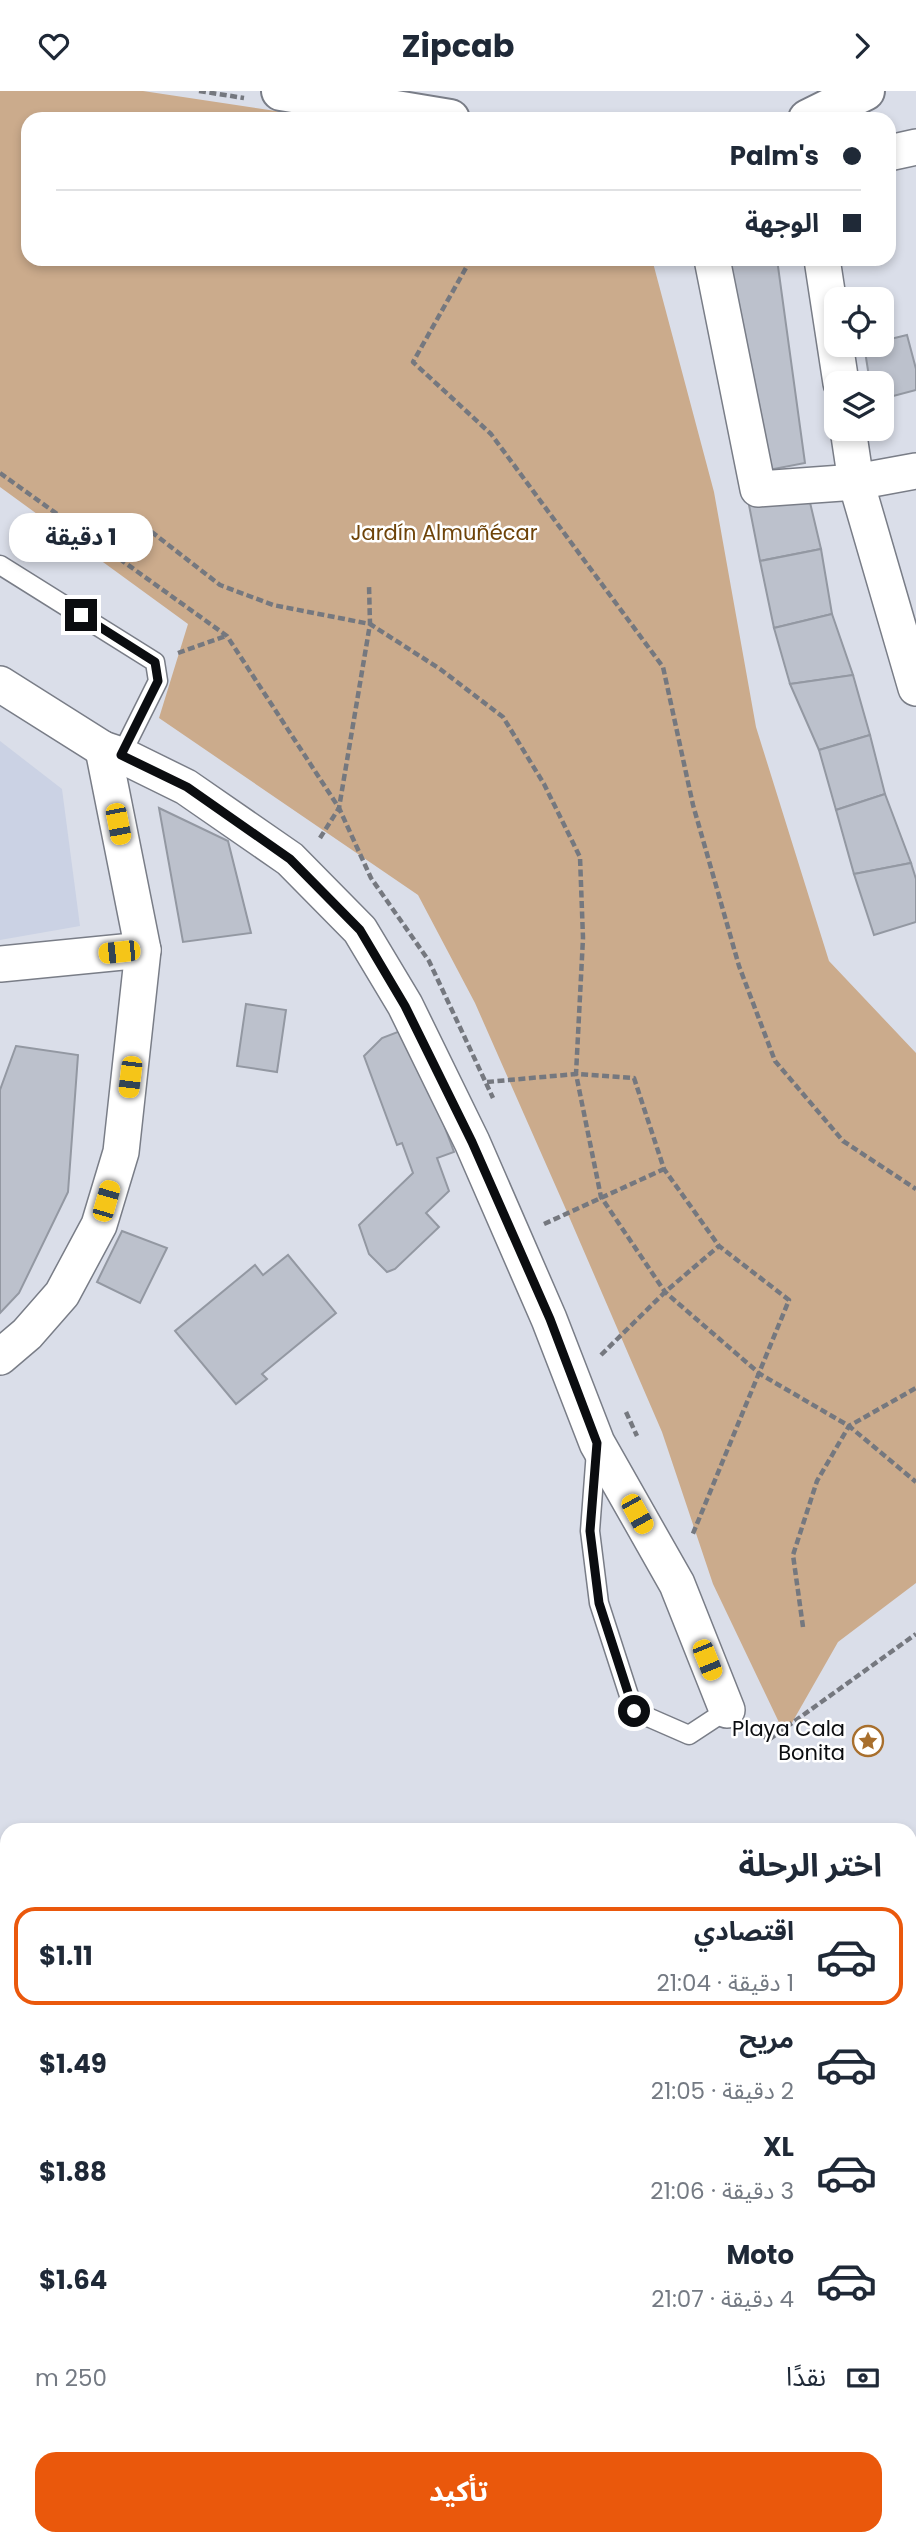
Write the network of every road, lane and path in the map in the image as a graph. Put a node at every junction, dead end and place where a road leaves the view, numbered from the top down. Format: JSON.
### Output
{"nodes":[{"id":1,"x":281,"y":91,"type":"edge"},
{"id":2,"x":864,"y":91,"type":"edge"},
{"id":3,"x":408,"y":112,"type":"edge"},
{"id":4,"x":822,"y":112,"type":"edge"},
{"id":5,"x":916,"y":147,"type":"edge"},
{"id":6,"x":896,"y":151,"type":"edge"},
{"id":7,"x":467,"y":266,"type":"edge"},
{"id":8,"x":713,"y":266,"type":"edge"},
{"id":9,"x":823,"y":266,"type":"edge"},
{"id":10,"x":839,"y":371,"type":"edge"},
{"id":11,"x":850,"y":441,"type":"edge"},
{"id":12,"x":916,"y":471,"type":"edge"},
{"id":13,"x":0,"y":473,"type":"edge"},
{"id":14,"x":8,"y":479,"type":"dead end"},
{"id":15,"x":856,"y":482,"type":"junction"},
{"id":16,"x":117,"y":560,"type":"dead end"},
{"id":17,"x":0,"y":565,"type":"edge"},
{"id":18,"x":369,"y":585,"type":"dead end"},
{"id":19,"x":370,"y":624,"type":"junction"},
{"id":20,"x":227,"y":636,"type":"dead end"},
{"id":21,"x":155,"y":662,"type":"junction"},
{"id":22,"x":0,"y":684,"type":"edge"},
{"id":23,"x":916,"y":688,"type":"edge"},
{"id":24,"x":112,"y":752,"type":"junction"},
{"id":25,"x":300,"y":868,"type":"junction"},
{"id":26,"x":143,"y":950,"type":"junction"},
{"id":27,"x":0,"y":964,"type":"edge"},
{"id":28,"x":576,"y":1074,"type":"junction"},
{"id":29,"x":487,"y":1082,"type":"dead end"},
{"id":30,"x":664,"y":1169,"type":"junction"},
{"id":31,"x":916,"y":1189,"type":"edge"},
{"id":32,"x":601,"y":1197,"type":"junction"},
{"id":33,"x":540,"y":1225,"type":"dead end"},
{"id":34,"x":719,"y":1246,"type":"junction"},
{"id":35,"x":666,"y":1292,"type":"junction"},
{"id":36,"x":600,"y":1356,"type":"dead end"},
{"id":37,"x":0,"y":1357,"type":"edge"},
{"id":38,"x":760,"y":1374,"type":"junction"},
{"id":39,"x":916,"y":1388,"type":"edge"},
{"id":40,"x":849,"y":1426,"type":"junction"},
{"id":41,"x":597,"y":1443,"type":"junction"},
{"id":42,"x":916,"y":1482,"type":"edge"},
{"id":43,"x":688,"y":1545,"type":"dead end"},
{"id":44,"x":803,"y":1627,"type":"dead end"},
{"id":45,"x":916,"y":1634,"type":"edge"},
{"id":46,"x":727,"y":1710,"type":"joint"},
{"id":47,"x":767,"y":1741,"type":"dead end"}],
"edges":[{"from":1,"to":3,"type":"main road"},
{"from":2,"to":4,"type":"main road"},
{"from":5,"to":6,"type":"street"},
{"from":7,"to":31,"type":"path"},
{"from":8,"to":15,"type":"street"},
{"from":9,"to":10,"type":"street"},
{"from":11,"to":15,"type":"street"},
{"from":12,"to":15,"type":"street"},
{"from":13,"to":14,"type":"path"},
{"from":15,"to":23,"type":"street"},
{"from":16,"to":19,"type":"path"},
{"from":17,"to":21,"type":"lane"},
{"from":18,"to":19,"type":"path"},
{"from":19,"to":25,"type":"path"},
{"from":19,"to":28,"type":"path"},
{"from":20,"to":21,"type":"path"},
{"from":21,"to":24,"type":"lane"},
{"from":22,"to":24,"type":"street"},
{"from":24,"to":25,"type":"street"},
{"from":24,"to":26,"type":"street"},
{"from":25,"to":41,"type":"street"},
{"from":26,"to":27,"type":"street"},
{"from":26,"to":37,"type":"street"},
{"from":28,"to":29,"type":"path"},
{"from":28,"to":30,"type":"path"},
{"from":28,"to":32,"type":"path"},
{"from":30,"to":32,"type":"path"},
{"from":30,"to":34,"type":"path"},
{"from":32,"to":33,"type":"path"},
{"from":32,"to":35,"type":"path"},
{"from":34,"to":35,"type":"path"},
{"from":34,"to":38,"type":"path"},
{"from":35,"to":36,"type":"path"},
{"from":35,"to":38,"type":"path"},
{"from":38,"to":40,"type":"path"},
{"from":38,"to":43,"type":"path"},
{"from":39,"to":40,"type":"path"},
{"from":40,"to":42,"type":"path"},
{"from":40,"to":44,"type":"path"},
{"from":41,"to":46,"type":"street"},
{"from":41,"to":46,"type":"lane"},
{"from":45,"to":47,"type":"path"}]}
